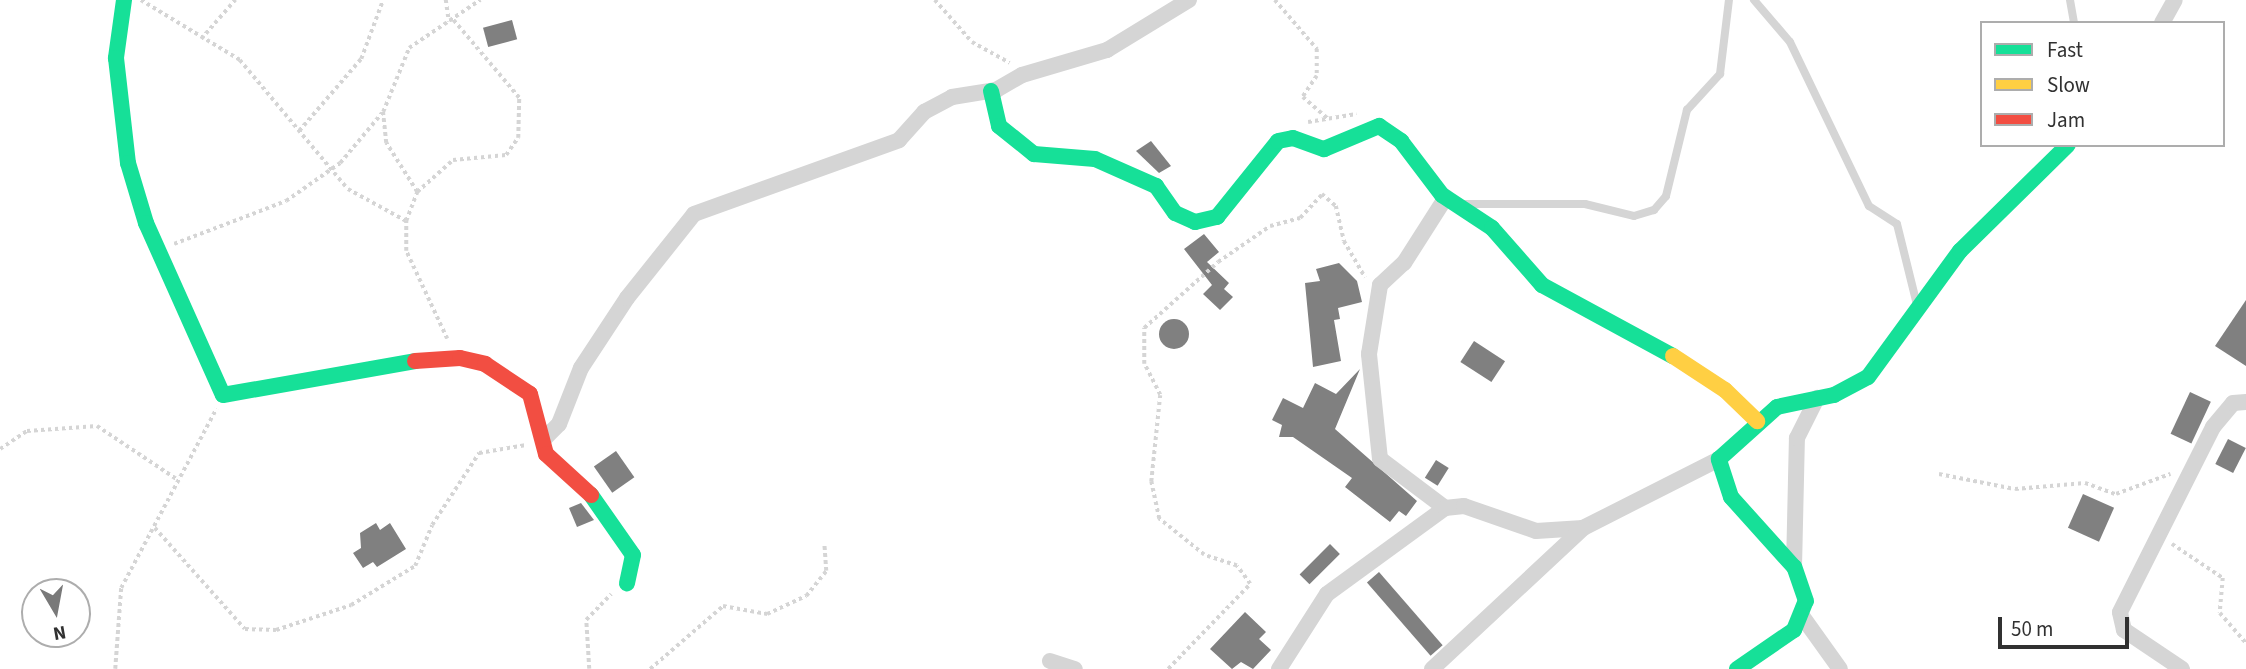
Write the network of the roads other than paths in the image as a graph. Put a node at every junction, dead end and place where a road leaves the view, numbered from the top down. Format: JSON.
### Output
{"nodes":[{"id":1,"x":124,"y":0,"type":"edge"},
{"id":2,"x":1189,"y":0,"type":"edge"},
{"id":3,"x":1729,"y":0,"type":"edge"},
{"id":4,"x":1754,"y":0,"type":"edge"},
{"id":5,"x":2070,"y":0,"type":"edge"},
{"id":6,"x":2175,"y":0,"type":"edge"},
{"id":7,"x":2074,"y":21,"type":"edge"},
{"id":8,"x":2163,"y":21,"type":"edge"},
{"id":9,"x":991,"y":92,"type":"junction"},
{"id":10,"x":2066,"y":147,"type":"edge"},
{"id":11,"x":1452,"y":201,"type":"junction"},
{"id":12,"x":1918,"y":308,"type":"junction"},
{"id":13,"x":1817,"y":398,"type":"junction"},
{"id":14,"x":2246,"y":402,"type":"edge"},
{"id":15,"x":1757,"y":421,"type":"junction"},
{"id":16,"x":545,"y":447,"type":"junction"},
{"id":17,"x":1719,"y":459,"type":"junction"},
{"id":18,"x":1445,"y":508,"type":"junction"},
{"id":19,"x":1583,"y":528,"type":"junction"},
{"id":20,"x":1794,"y":567,"type":"junction"},
{"id":21,"x":627,"y":583,"type":"road end"},
{"id":22,"x":1802,"y":616,"type":"junction"},
{"id":23,"x":1050,"y":661,"type":"dead end"},
{"id":24,"x":1075,"y":669,"type":"edge"},
{"id":25,"x":1279,"y":669,"type":"edge"},
{"id":26,"x":1432,"y":669,"type":"edge"},
{"id":27,"x":1737,"y":669,"type":"edge"},
{"id":28,"x":1840,"y":669,"type":"edge"},
{"id":29,"x":2182,"y":669,"type":"edge"}],
"edges":[{"from":1,"to":16,"type":"street"},
{"from":2,"to":9,"type":"street"},
{"from":3,"to":11,"type":"lane"},
{"from":4,"to":12,"type":"lane"},
{"from":5,"to":7,"type":"lane"},
{"from":6,"to":8,"type":"street"},
{"from":9,"to":11,"type":"street"},
{"from":9,"to":16,"type":"street"},
{"from":10,"to":12,"type":"street"},
{"from":11,"to":15,"type":"street"},
{"from":11,"to":18,"type":"street"},
{"from":12,"to":13,"type":"street"},
{"from":13,"to":15,"type":"street"},
{"from":13,"to":20,"type":"street"},
{"from":14,"to":29,"type":"street"},
{"from":15,"to":17,"type":"street"},
{"from":16,"to":21,"type":"street"},
{"from":17,"to":19,"type":"street"},
{"from":17,"to":20,"type":"street"},
{"from":18,"to":19,"type":"street"},
{"from":18,"to":25,"type":"street"},
{"from":19,"to":26,"type":"street"},
{"from":20,"to":22,"type":"street"},
{"from":22,"to":27,"type":"street"},
{"from":22,"to":28,"type":"street"},
{"from":23,"to":24,"type":"street"}]}
